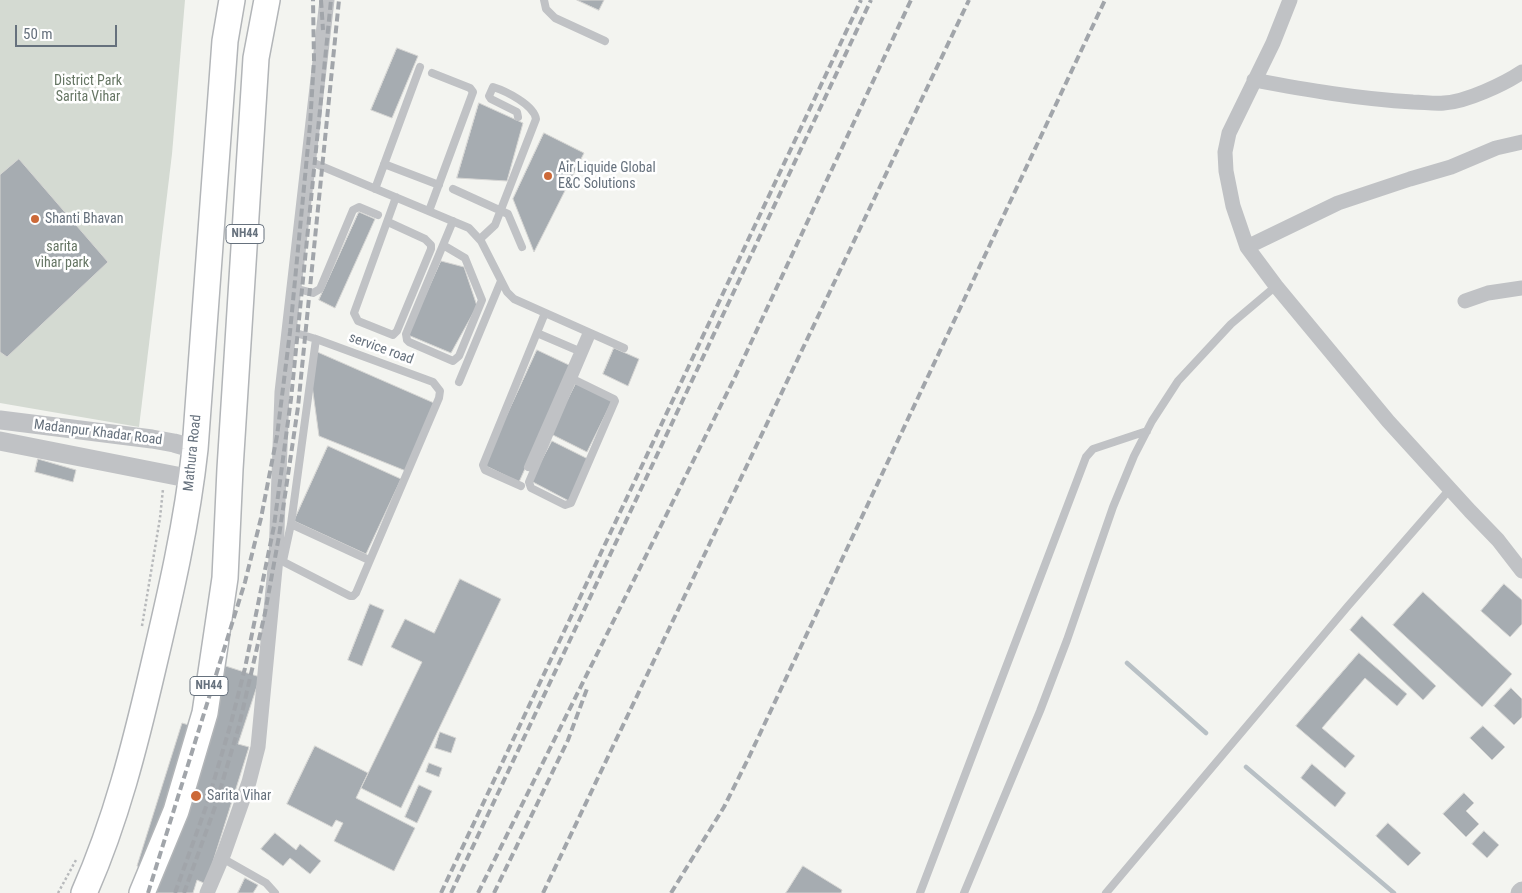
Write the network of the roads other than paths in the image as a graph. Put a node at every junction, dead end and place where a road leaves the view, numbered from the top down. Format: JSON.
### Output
{"nodes":[{"id":1,"x":232,"y":0,"type":"edge"},
{"id":2,"x":267,"y":0,"type":"edge"},
{"id":3,"x":327,"y":0,"type":"edge"},
{"id":4,"x":544,"y":0,"type":"edge"},
{"id":5,"x":1290,"y":0,"type":"edge"},
{"id":6,"x":605,"y":41,"type":"dead end"},
{"id":7,"x":420,"y":67,"type":"dead end"},
{"id":8,"x":1522,"y":72,"type":"edge"},
{"id":9,"x":432,"y":74,"type":"dead end"},
{"id":10,"x":1254,"y":80,"type":"junction"},
{"id":11,"x":518,"y":117,"type":"dead end"},
{"id":12,"x":1522,"y":142,"type":"edge"},
{"id":13,"x":309,"y":161,"type":"junction"},
{"id":14,"x":384,"y":164,"type":"junction"},
{"id":15,"x":439,"y":185,"type":"junction"},
{"id":16,"x":375,"y":188,"type":"junction"},
{"id":17,"x":453,"y":189,"type":"dead end"},
{"id":18,"x":396,"y":197,"type":"junction"},
{"id":19,"x":501,"y":210,"type":"junction"},
{"id":20,"x":429,"y":211,"type":"junction"},
{"id":21,"x":378,"y":215,"type":"dead end"},
{"id":22,"x":388,"y":222,"type":"junction"},
{"id":23,"x":453,"y":222,"type":"junction"},
{"id":24,"x":480,"y":240,"type":"junction"},
{"id":25,"x":443,"y":245,"type":"junction"},
{"id":26,"x":522,"y":247,"type":"dead end"},
{"id":27,"x":1247,"y":247,"type":"junction"},
{"id":28,"x":501,"y":281,"type":"junction"},
{"id":29,"x":1276,"y":286,"type":"junction"},
{"id":30,"x":294,"y":288,"type":"junction"},
{"id":31,"x":1522,"y":288,"type":"edge"},
{"id":32,"x":1465,"y":301,"type":"dead end"},
{"id":33,"x":545,"y":313,"type":"junction"},
{"id":34,"x":289,"y":331,"type":"junction"},
{"id":35,"x":537,"y":333,"type":"junction"},
{"id":36,"x":590,"y":333,"type":"junction"},
{"id":37,"x":316,"y":339,"type":"junction"},
{"id":38,"x":624,"y":348,"type":"dead end"},
{"id":39,"x":579,"y":351,"type":"junction"},
{"id":40,"x":573,"y":379,"type":"junction"},
{"id":41,"x":459,"y":382,"type":"dead end"},
{"id":42,"x":0,"y":420,"type":"edge"},
{"id":43,"x":1147,"y":431,"type":"junction"},
{"id":44,"x":0,"y":441,"type":"edge"},
{"id":45,"x":195,"y":449,"type":"junction"},
{"id":46,"x":528,"y":467,"type":"dead end"},
{"id":47,"x":192,"y":479,"type":"junction"},
{"id":48,"x":521,"y":486,"type":"dead end"},
{"id":49,"x":1450,"y":489,"type":"junction"},
{"id":50,"x":291,"y":524,"type":"junction"},
{"id":51,"x":280,"y":560,"type":"junction"},
{"id":52,"x":369,"y":560,"type":"junction"},
{"id":53,"x":1522,"y":572,"type":"edge"},
{"id":54,"x":222,"y":858,"type":"junction"},
{"id":55,"x":84,"y":893,"type":"edge"},
{"id":56,"x":142,"y":893,"type":"edge"},
{"id":57,"x":207,"y":893,"type":"edge"},
{"id":58,"x":275,"y":893,"type":"edge"},
{"id":59,"x":920,"y":893,"type":"edge"},
{"id":60,"x":964,"y":893,"type":"edge"},
{"id":61,"x":1106,"y":893,"type":"edge"}],
"edges":[{"from":1,"to":45,"type":"highway","name":"Mathura Road","number":"NH44"},
{"from":2,"to":56,"type":"highway","number":"NH44"},
{"from":3,"to":13,"type":"street"},
{"from":4,"to":6,"type":"lane"},
{"from":5,"to":10,"type":"street"},
{"from":7,"to":14,"type":"lane"},
{"from":8,"to":10,"type":"street"},
{"from":9,"to":15,"type":"lane"},
{"from":10,"to":27,"type":"street"},
{"from":11,"to":19,"type":"lane"},
{"from":12,"to":27,"type":"street"},
{"from":13,"to":16,"type":"lane"},
{"from":13,"to":30,"type":"street"},
{"from":14,"to":15,"type":"lane"},
{"from":14,"to":16,"type":"lane"},
{"from":15,"to":20,"type":"lane"},
{"from":16,"to":18,"type":"lane"},
{"from":17,"to":19,"type":"lane"},
{"from":18,"to":20,"type":"lane"},
{"from":18,"to":22,"type":"lane"},
{"from":19,"to":24,"type":"lane"},
{"from":19,"to":26,"type":"lane"},
{"from":20,"to":23,"type":"lane"},
{"from":21,"to":30,"type":"lane"},
{"from":22,"to":22,"type":"lane"},
{"from":23,"to":24,"type":"lane"},
{"from":23,"to":25,"type":"lane"},
{"from":24,"to":28,"type":"lane"},
{"from":25,"to":25,"type":"lane"},
{"from":27,"to":29,"type":"street"},
{"from":28,"to":33,"type":"lane"},
{"from":28,"to":41,"type":"lane"},
{"from":29,"to":43,"type":"lane"},
{"from":29,"to":49,"type":"street"},
{"from":30,"to":34,"type":"street"},
{"from":31,"to":32,"type":"street"},
{"from":33,"to":35,"type":"lane"},
{"from":33,"to":36,"type":"lane"},
{"from":34,"to":37,"type":"lane"},
{"from":34,"to":51,"type":"street"},
{"from":35,"to":39,"type":"lane"},
{"from":35,"to":48,"type":"lane"},
{"from":36,"to":38,"type":"lane"},
{"from":36,"to":39,"type":"lane"},
{"from":36,"to":40,"type":"lane"},
{"from":37,"to":50,"type":"lane"},
{"from":37,"to":52,"type":"lane","name":"service road"},
{"from":39,"to":46,"type":"lane"},
{"from":40,"to":40,"type":"lane"},
{"from":42,"to":45,"type":"street","name":"Madanpur Khadar Road"},
{"from":43,"to":59,"type":"lane"},
{"from":43,"to":60,"type":"lane"},
{"from":44,"to":47,"type":"street","name":"Madanpur Khadar Road"},
{"from":45,"to":47,"type":"highway","name":"Mathura Road","number":"NH44"},
{"from":47,"to":55,"type":"highway","name":"Mathura Road","number":"NH44"},
{"from":49,"to":53,"type":"street"},
{"from":49,"to":61,"type":"lane"},
{"from":50,"to":51,"type":"lane"},
{"from":50,"to":52,"type":"lane"},
{"from":51,"to":52,"type":"lane","name":"service road"},
{"from":51,"to":54,"type":"street"},
{"from":54,"to":57,"type":"street"},
{"from":54,"to":58,"type":"lane"}]}
